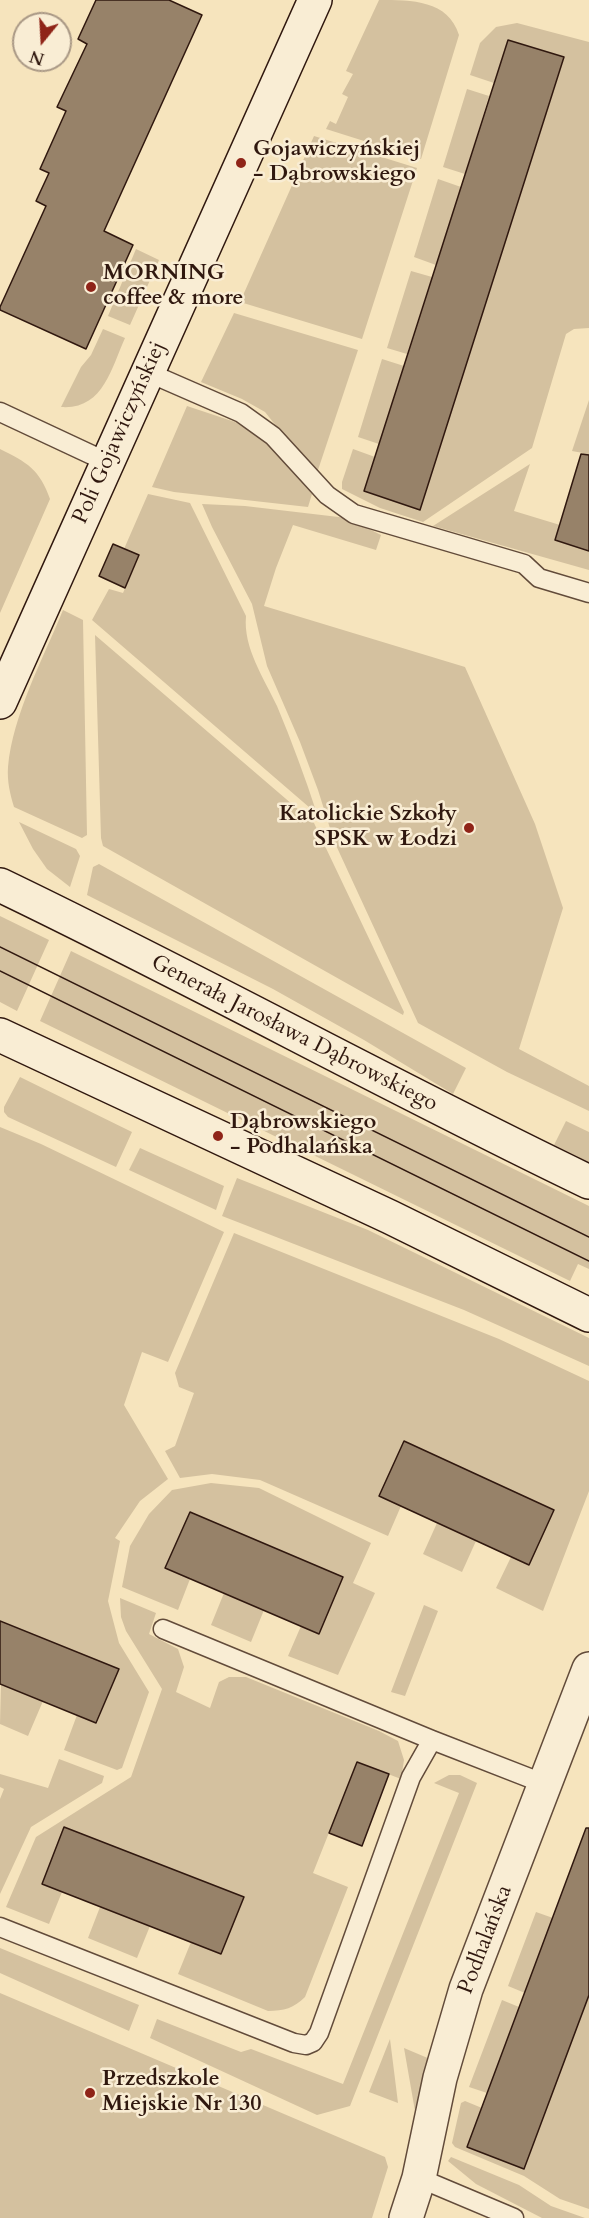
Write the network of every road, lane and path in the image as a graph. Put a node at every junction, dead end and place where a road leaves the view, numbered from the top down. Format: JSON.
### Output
{"nodes":[{"id":1,"x":315,"y":0,"type":"edge"},
{"id":2,"x":147,"y":372,"type":"junction"},
{"id":3,"x":0,"y":412,"type":"edge"},
{"id":4,"x":107,"y":462,"type":"junction"},
{"id":5,"x":589,"y":593,"type":"edge"},
{"id":6,"x":0,"y":702,"type":"edge"},
{"id":7,"x":0,"y":885,"type":"edge"},
{"id":8,"x":0,"y":1035,"type":"edge"},
{"id":9,"x":589,"y":1182,"type":"edge"},
{"id":10,"x":589,"y":1315,"type":"edge"},
{"id":11,"x":163,"y":1629,"type":"dead end"},
{"id":12,"x":589,"y":1669,"type":"edge"},
{"id":13,"x":432,"y":1740,"type":"junction"},
{"id":14,"x":545,"y":1784,"type":"junction"},
{"id":15,"x":0,"y":1927,"type":"edge"},
{"id":16,"x":419,"y":2178,"type":"junction"},
{"id":17,"x":406,"y":2218,"type":"edge"},
{"id":18,"x":514,"y":2218,"type":"edge"}],
"edges":[{"from":1,"to":2,"type":"street","name":"Poli Gojawiczyńskiej"},
{"from":2,"to":4,"type":"street","name":"Poli Gojawiczyńskiej"},
{"from":2,"to":5,"type":"lane"},
{"from":3,"to":4,"type":"lane"},
{"from":4,"to":6,"type":"street","name":"Poli Gojawiczyńskiej"},
{"from":7,"to":9,"type":"street","name":"Generała Jarosława Dąbrowskiego"},
{"from":8,"to":10,"type":"street"},
{"from":11,"to":13,"type":"lane"},
{"from":12,"to":14,"type":"street","name":"Podhalańska"},
{"from":13,"to":14,"type":"lane"},
{"from":13,"to":15,"type":"lane"},
{"from":14,"to":16,"type":"street","name":"Podhalańska"},
{"from":16,"to":17,"type":"street","name":"Podhalańska"},
{"from":16,"to":18,"type":"lane"}]}
